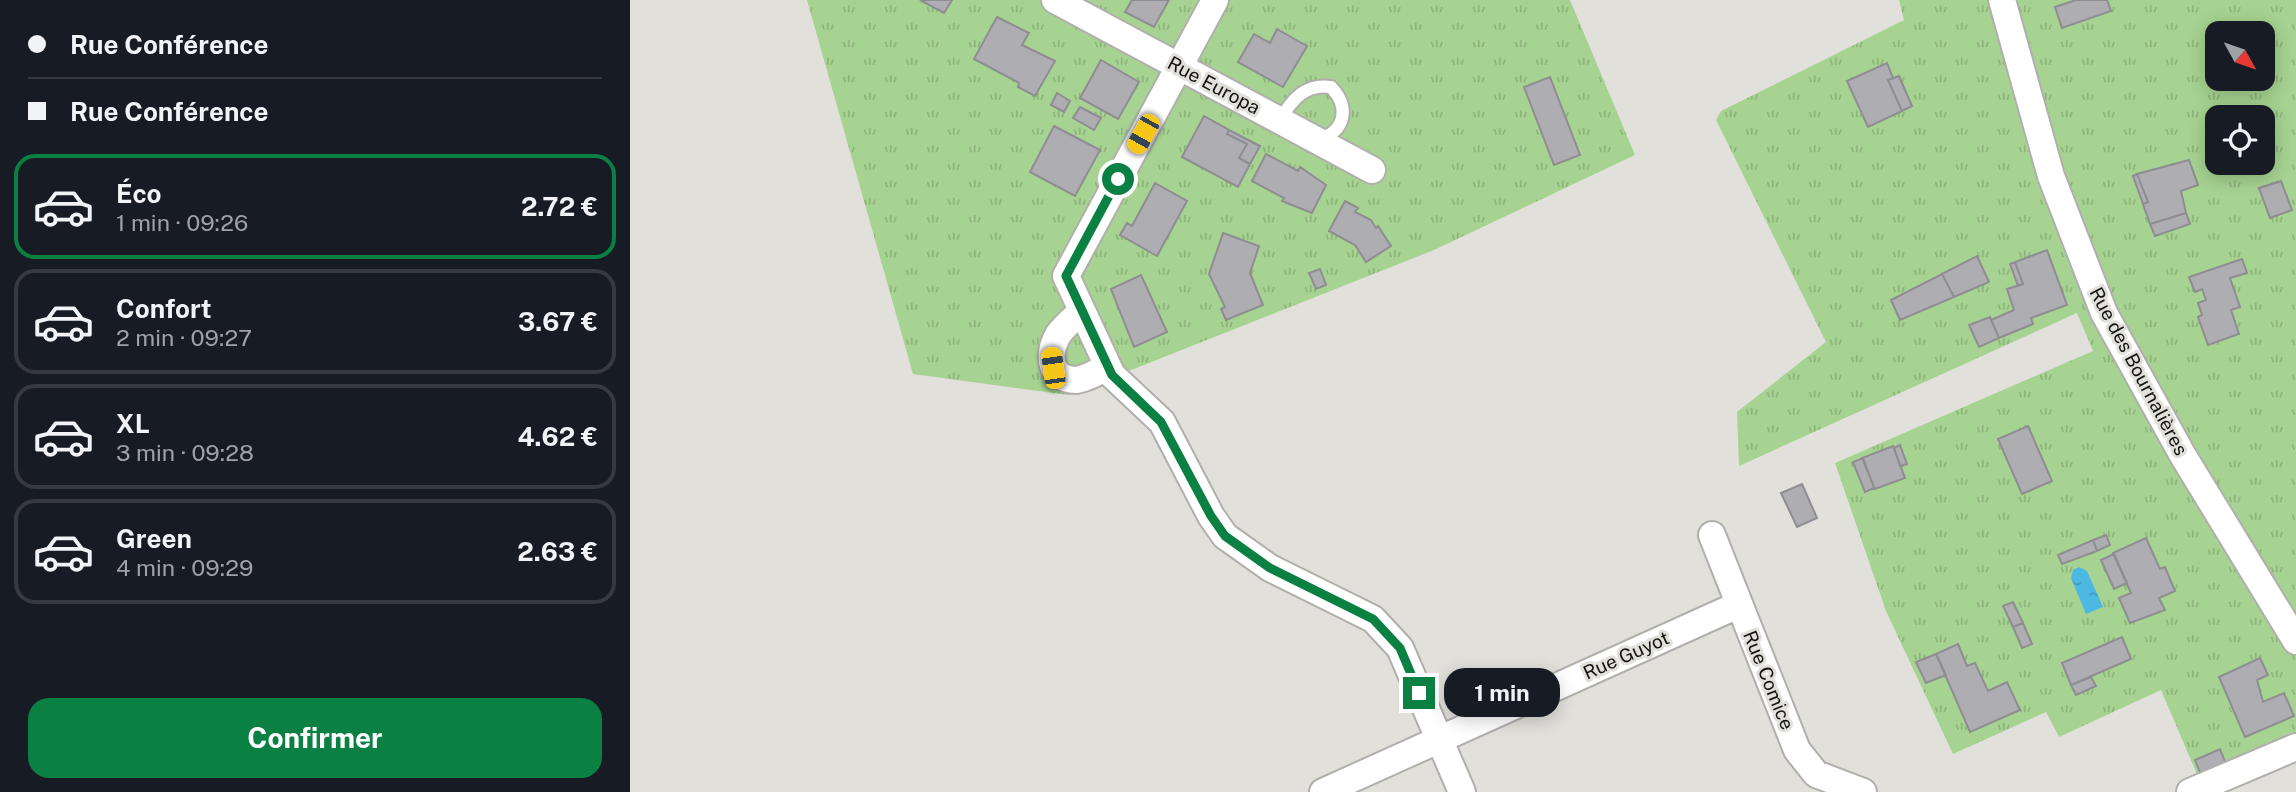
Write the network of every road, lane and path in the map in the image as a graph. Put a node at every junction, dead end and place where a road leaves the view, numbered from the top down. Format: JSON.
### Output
{"nodes":[{"id":1,"x":1055,"y":0,"type":"edge"},
{"id":2,"x":1215,"y":0,"type":"edge"},
{"id":3,"x":2002,"y":0,"type":"edge"},
{"id":4,"x":1179,"y":67,"type":"junction"},
{"id":5,"x":1280,"y":120,"type":"junction"},
{"id":6,"x":1318,"y":141,"type":"junction"},
{"id":7,"x":1372,"y":170,"type":"dead end"},
{"id":8,"x":1082,"y":311,"type":"junction"},
{"id":9,"x":1107,"y":367,"type":"junction"},
{"id":10,"x":1712,"y":535,"type":"dead end"},
{"id":11,"x":1738,"y":604,"type":"junction"},
{"id":12,"x":2296,"y":641,"type":"edge"},
{"id":13,"x":1438,"y":739,"type":"junction"},
{"id":14,"x":2296,"y":747,"type":"edge"},
{"id":15,"x":1814,"y":783,"type":"edge"},
{"id":16,"x":1323,"y":792,"type":"edge"},
{"id":17,"x":1462,"y":792,"type":"edge"},
{"id":18,"x":1863,"y":792,"type":"edge"},
{"id":19,"x":2190,"y":792,"type":"edge"}],
"edges":[{"from":1,"to":4,"type":"street","name":"Rue Europa"},
{"from":2,"to":4,"type":"street"},
{"from":3,"to":12,"type":"street","name":"Rue des Bournalières"},
{"from":4,"to":5,"type":"street","name":"Rue Europa"},
{"from":4,"to":8,"type":"street"},
{"from":5,"to":6,"type":"street","name":"Rue Europa"},
{"from":5,"to":6,"type":"lane"},
{"from":6,"to":7,"type":"street","name":"Rue Europa"},
{"from":8,"to":9,"type":"street"},
{"from":8,"to":9,"type":"street"},
{"from":9,"to":13,"type":"street"},
{"from":10,"to":11,"type":"street","name":"Rue Comice"},
{"from":11,"to":13,"type":"street","name":"Rue Guyot"},
{"from":11,"to":15,"type":"street","name":"Rue Comice"},
{"from":13,"to":16,"type":"street","name":"Rue Guyot"},
{"from":13,"to":17,"type":"street"},
{"from":14,"to":19,"type":"street"},
{"from":15,"to":18,"type":"street","name":"Rue Comice"}]}
